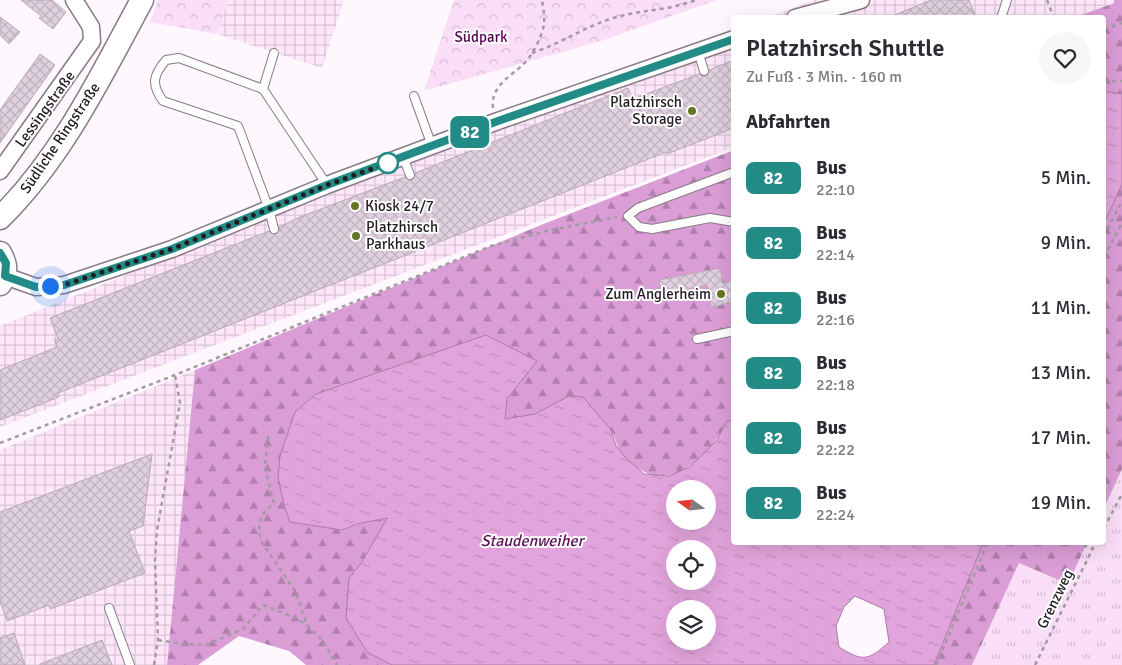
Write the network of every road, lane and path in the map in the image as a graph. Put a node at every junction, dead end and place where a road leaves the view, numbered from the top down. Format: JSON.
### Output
{"nodes":[{"id":1,"x":74,"y":0,"type":"edge"},
{"id":2,"x":142,"y":0,"type":"edge"},
{"id":3,"x":542,"y":0,"type":"edge"},
{"id":4,"x":696,"y":0,"type":"edge"},
{"id":5,"x":861,"y":0,"type":"edge"},
{"id":6,"x":1007,"y":0,"type":"edge"},
{"id":7,"x":1047,"y":0,"type":"edge"},
{"id":8,"x":806,"y":15,"type":"edge"},
{"id":9,"x":1002,"y":15,"type":"edge"},
{"id":10,"x":1053,"y":15,"type":"edge"},
{"id":11,"x":1122,"y":23,"type":"edge"},
{"id":12,"x":1106,"y":28,"type":"edge"},
{"id":13,"x":731,"y":40,"type":"edge"},
{"id":14,"x":698,"y":51,"type":"junction"},
{"id":15,"x":274,"y":52,"type":"dead end"},
{"id":16,"x":532,"y":54,"type":"junction"},
{"id":17,"x":704,"y":72,"type":"dead end"},
{"id":18,"x":1122,"y":81,"type":"edge"},
{"id":19,"x":1106,"y":82,"type":"edge"},
{"id":20,"x":263,"y":88,"type":"junction"},
{"id":21,"x":414,"y":96,"type":"dead end"},
{"id":22,"x":498,"y":121,"type":"junction"},
{"id":23,"x":432,"y":146,"type":"junction"},
{"id":24,"x":403,"y":157,"type":"junction"},
{"id":25,"x":0,"y":171,"type":"edge"},
{"id":26,"x":731,"y":173,"type":"edge"},
{"id":27,"x":410,"y":175,"type":"dead end"},
{"id":28,"x":327,"y":185,"type":"junction"},
{"id":29,"x":1122,"y":201,"type":"edge"},
{"id":30,"x":269,"y":209,"type":"junction"},
{"id":31,"x":628,"y":216,"type":"junction"},
{"id":32,"x":0,"y":218,"type":"edge"},
{"id":33,"x":731,"y":222,"type":"edge"},
{"id":34,"x":1122,"y":223,"type":"edge"},
{"id":35,"x":274,"y":229,"type":"dead end"},
{"id":36,"x":1106,"y":232,"type":"edge"},
{"id":37,"x":1106,"y":253,"type":"edge"},
{"id":38,"x":0,"y":254,"type":"edge"},
{"id":39,"x":3,"y":280,"type":"edge"},
{"id":40,"x":731,"y":332,"type":"edge"},
{"id":41,"x":697,"y":339,"type":"dead end"},
{"id":42,"x":175,"y":375,"type":"junction"},
{"id":43,"x":268,"y":436,"type":"dead end"},
{"id":44,"x":0,"y":443,"type":"edge"},
{"id":45,"x":1122,"y":497,"type":"edge"},
{"id":46,"x":1106,"y":525,"type":"edge"},
{"id":47,"x":987,"y":545,"type":"edge"},
{"id":48,"x":1083,"y":545,"type":"edge"},
{"id":49,"x":1094,"y":545,"type":"edge"},
{"id":50,"x":1092,"y":549,"type":"junction"},
{"id":51,"x":110,"y":608,"type":"dead end"},
{"id":52,"x":307,"y":625,"type":"junction"},
{"id":53,"x":158,"y":640,"type":"junction"},
{"id":54,"x":130,"y":665,"type":"edge"},
{"id":55,"x":154,"y":665,"type":"edge"},
{"id":56,"x":337,"y":665,"type":"edge"},
{"id":57,"x":936,"y":665,"type":"edge"},
{"id":58,"x":1035,"y":665,"type":"edge"}],
"edges":[{"from":1,"to":25,"type":"street","name":"Lessingstraße"},
{"from":2,"to":32,"type":"main road","name":"Südliche Ringstraße"},
{"from":3,"to":16,"type":"path"},
{"from":4,"to":16,"type":"path"},
{"from":5,"to":8,"type":"street"},
{"from":6,"to":9,"type":"lane"},
{"from":7,"to":10,"type":"path"},
{"from":11,"to":12,"type":"path"},
{"from":13,"to":14,"type":"street"},
{"from":14,"to":17,"type":"lane"},
{"from":14,"to":22,"type":"street"},
{"from":15,"to":20,"type":"lane"},
{"from":16,"to":22,"type":"path"},
{"from":18,"to":19,"type":"path"},
{"from":20,"to":28,"type":"lane"},
{"from":20,"to":30,"type":"lane"},
{"from":21,"to":23,"type":"lane"},
{"from":22,"to":23,"type":"street"},
{"from":23,"to":24,"type":"street"},
{"from":24,"to":27,"type":"lane"},
{"from":24,"to":28,"type":"street"},
{"from":26,"to":31,"type":"lane"},
{"from":28,"to":30,"type":"street"},
{"from":29,"to":36,"type":"path"},
{"from":30,"to":35,"type":"lane"},
{"from":30,"to":39,"type":"street"},
{"from":31,"to":33,"type":"lane"},
{"from":31,"to":42,"type":"path"},
{"from":34,"to":37,"type":"path"},
{"from":38,"to":39,"type":"main road"},
{"from":40,"to":41,"type":"lane"},
{"from":42,"to":44,"type":"path"},
{"from":42,"to":53,"type":"path"},
{"from":43,"to":52,"type":"path"},
{"from":45,"to":46,"type":"path"},
{"from":47,"to":57,"type":"path"},
{"from":48,"to":50,"type":"path"},
{"from":49,"to":50,"type":"path","name":"Grenzweg"},
{"from":50,"to":58,"type":"path","name":"Grenzweg"},
{"from":51,"to":54,"type":"lane"},
{"from":52,"to":53,"type":"path"},
{"from":52,"to":56,"type":"path"},
{"from":53,"to":55,"type":"path"}]}
